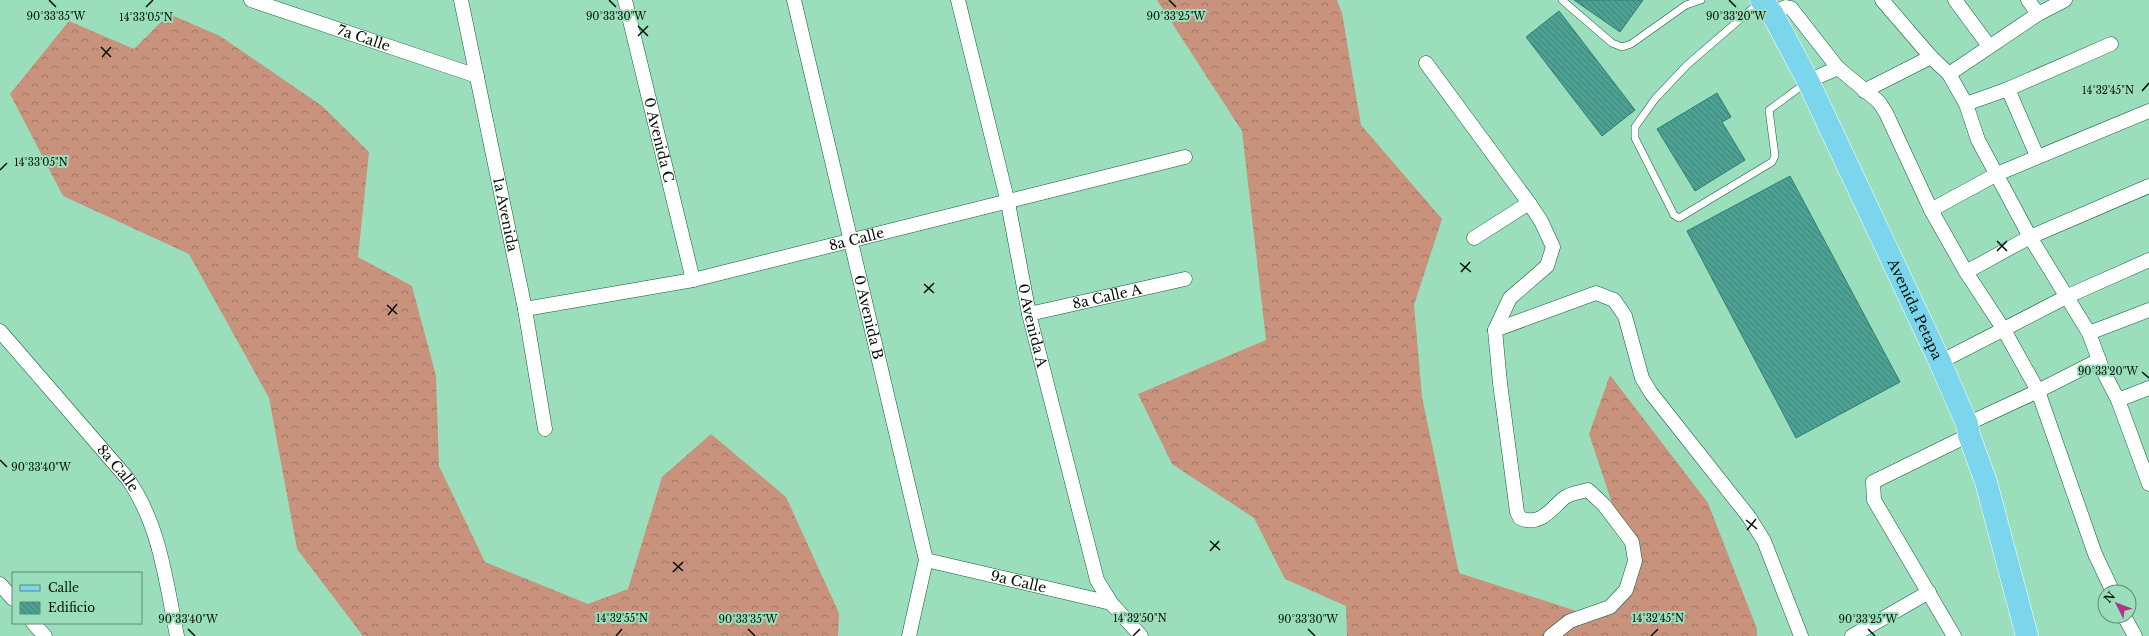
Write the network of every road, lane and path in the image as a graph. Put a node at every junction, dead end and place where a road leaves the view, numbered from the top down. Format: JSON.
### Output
{"nodes":[{"id":1,"x":251,"y":0,"type":"edge"},
{"id":2,"x":460,"y":0,"type":"edge"},
{"id":3,"x":625,"y":0,"type":"edge"},
{"id":4,"x":794,"y":0,"type":"edge"},
{"id":5,"x":958,"y":0,"type":"edge"},
{"id":6,"x":1562,"y":0,"type":"edge"},
{"id":7,"x":1701,"y":0,"type":"edge"},
{"id":8,"x":1882,"y":0,"type":"edge"},
{"id":9,"x":1955,"y":0,"type":"edge"},
{"id":10,"x":2028,"y":0,"type":"edge"},
{"id":11,"x":2065,"y":0,"type":"edge"},
{"id":12,"x":1765,"y":4,"type":"edge"},
{"id":13,"x":2038,"y":14,"type":"junction"},
{"id":14,"x":2111,"y":44,"type":"dead end"},
{"id":15,"x":1989,"y":46,"type":"junction"},
{"id":16,"x":1931,"y":57,"type":"junction"},
{"id":17,"x":1426,"y":64,"type":"dead end"},
{"id":18,"x":1838,"y":68,"type":"junction"},
{"id":19,"x":1949,"y":74,"type":"junction"},
{"id":20,"x":477,"y":76,"type":"junction"},
{"id":21,"x":1808,"y":81,"type":"junction"},
{"id":22,"x":2008,"y":89,"type":"junction"},
{"id":23,"x":1864,"y":91,"type":"junction"},
{"id":24,"x":1966,"y":104,"type":"junction"},
{"id":25,"x":2149,"y":111,"type":"edge"},
{"id":26,"x":2037,"y":156,"type":"junction"},
{"id":27,"x":1185,"y":157,"type":"dead end"},
{"id":28,"x":1997,"y":174,"type":"junction"},
{"id":29,"x":2149,"y":186,"type":"edge"},
{"id":30,"x":1008,"y":202,"type":"junction"},
{"id":31,"x":1529,"y":203,"type":"junction"},
{"id":32,"x":1931,"y":210,"type":"junction"},
{"id":33,"x":2030,"y":237,"type":"junction"},
{"id":34,"x":1474,"y":238,"type":"dead end"},
{"id":35,"x":852,"y":241,"type":"junction"},
{"id":36,"x":2149,"y":260,"type":"edge"},
{"id":37,"x":1966,"y":272,"type":"junction"},
{"id":38,"x":1185,"y":279,"type":"dead end"},
{"id":39,"x":693,"y":280,"type":"junction"},
{"id":40,"x":2068,"y":296,"type":"junction"},
{"id":41,"x":525,"y":309,"type":"junction"},
{"id":42,"x":2149,"y":310,"type":"edge"},
{"id":43,"x":1029,"y":314,"type":"junction"},
{"id":44,"x":1496,"y":330,"type":"junction"},
{"id":45,"x":2004,"y":330,"type":"junction"},
{"id":46,"x":0,"y":331,"type":"edge"},
{"id":47,"x":2089,"y":333,"type":"junction"},
{"id":48,"x":2099,"y":360,"type":"junction"},
{"id":49,"x":1940,"y":362,"type":"junction"},
{"id":50,"x":2149,"y":388,"type":"edge"},
{"id":51,"x":2038,"y":391,"type":"junction"},
{"id":52,"x":2118,"y":400,"type":"junction"},
{"id":53,"x":545,"y":429,"type":"dead end"},
{"id":54,"x":1968,"y":429,"type":"junction"},
{"id":55,"x":2145,"y":463,"type":"edge"},
{"id":56,"x":2149,"y":484,"type":"edge"},
{"id":57,"x":926,"y":560,"type":"junction"},
{"id":58,"x":0,"y":584,"type":"edge"},
{"id":59,"x":2109,"y":584,"type":"edge"},
{"id":60,"x":1929,"y":592,"type":"junction"},
{"id":61,"x":12,"y":598,"type":"edge"},
{"id":62,"x":1110,"y":603,"type":"junction"},
{"id":63,"x":35,"y":624,"type":"edge"},
{"id":64,"x":2128,"y":624,"type":"edge"},
{"id":65,"x":44,"y":636,"type":"edge"},
{"id":66,"x":177,"y":636,"type":"edge"},
{"id":67,"x":910,"y":636,"type":"edge"},
{"id":68,"x":1141,"y":636,"type":"edge"},
{"id":69,"x":1551,"y":636,"type":"edge"},
{"id":70,"x":1801,"y":636,"type":"edge"},
{"id":71,"x":1852,"y":636,"type":"edge"},
{"id":72,"x":1954,"y":636,"type":"edge"},
{"id":73,"x":2027,"y":636,"type":"edge"},
{"id":74,"x":2135,"y":636,"type":"edge"}],
"edges":[{"from":1,"to":20,"type":"street","name":"7a Calle"},
{"from":2,"to":20,"type":"street","name":"1a Avenida"},
{"from":3,"to":39,"type":"street","name":"0 Avenida C"},
{"from":4,"to":35,"type":"street","name":"0 Avenida B"},
{"from":5,"to":30,"type":"street","name":"0 Avenida A"},
{"from":6,"to":7,"type":"lane"},
{"from":8,"to":16,"type":"street"},
{"from":9,"to":15,"type":"street"},
{"from":10,"to":13,"type":"street"},
{"from":11,"to":13,"type":"street"},
{"from":12,"to":18,"type":"street"},
{"from":12,"to":21,"type":"main road","name":"Avenida Petapa"},
{"from":12,"to":21,"type":"lane"},
{"from":13,"to":15,"type":"street"},
{"from":14,"to":22,"type":"street"},
{"from":15,"to":19,"type":"street"},
{"from":16,"to":19,"type":"street"},
{"from":16,"to":23,"type":"street"},
{"from":17,"to":31,"type":"street"},
{"from":18,"to":21,"type":"street"},
{"from":18,"to":23,"type":"street"},
{"from":19,"to":24,"type":"street"},
{"from":20,"to":41,"type":"street","name":"1a Avenida"},
{"from":21,"to":49,"type":"main road","name":"Avenida Petapa"},
{"from":22,"to":24,"type":"street"},
{"from":22,"to":26,"type":"street"},
{"from":23,"to":32,"type":"street"},
{"from":24,"to":28,"type":"street"},
{"from":25,"to":26,"type":"street"},
{"from":26,"to":28,"type":"street"},
{"from":27,"to":30,"type":"street","name":"8a Calle"},
{"from":28,"to":32,"type":"street"},
{"from":28,"to":33,"type":"street"},
{"from":29,"to":33,"type":"street"},
{"from":30,"to":35,"type":"street","name":"8a Calle"},
{"from":30,"to":43,"type":"street","name":"0 Avenida A"},
{"from":31,"to":34,"type":"street"},
{"from":31,"to":44,"type":"street"},
{"from":32,"to":37,"type":"street"},
{"from":33,"to":37,"type":"street"},
{"from":33,"to":40,"type":"street"},
{"from":35,"to":39,"type":"street","name":"8a Calle"},
{"from":35,"to":57,"type":"street","name":"0 Avenida B"},
{"from":36,"to":40,"type":"street"},
{"from":37,"to":45,"type":"street"},
{"from":38,"to":43,"type":"street","name":"8a Calle A"},
{"from":39,"to":41,"type":"street","name":"8a Calle"},
{"from":40,"to":45,"type":"street"},
{"from":40,"to":47,"type":"street"},
{"from":41,"to":53,"type":"street","name":"1a Avenida"},
{"from":42,"to":47,"type":"street"},
{"from":43,"to":62,"type":"street","name":"0 Avenida A"},
{"from":44,"to":69,"type":"street"},
{"from":44,"to":70,"type":"street"},
{"from":45,"to":49,"type":"street"},
{"from":45,"to":51,"type":"street"},
{"from":46,"to":66,"type":"street","name":"8a Calle"},
{"from":47,"to":48,"type":"street"},
{"from":48,"to":51,"type":"street"},
{"from":48,"to":52,"type":"street"},
{"from":49,"to":54,"type":"main road","name":"Avenida Petapa"},
{"from":50,"to":52,"type":"street"},
{"from":51,"to":54,"type":"street"},
{"from":51,"to":59,"type":"street"},
{"from":52,"to":55,"type":"street"},
{"from":54,"to":60,"type":"street"},
{"from":54,"to":73,"type":"main road","name":"Avenida Petapa"},
{"from":55,"to":56,"type":"street"},
{"from":57,"to":62,"type":"street","name":"9a Calle"},
{"from":57,"to":67,"type":"street","name":"0 Avenida B"},
{"from":58,"to":61,"type":"street"},
{"from":60,"to":71,"type":"street"},
{"from":60,"to":72,"type":"street"},
{"from":62,"to":68,"type":"street","name":"0 Avenida A"},
{"from":63,"to":65,"type":"street"},
{"from":64,"to":74,"type":"street"}]}
